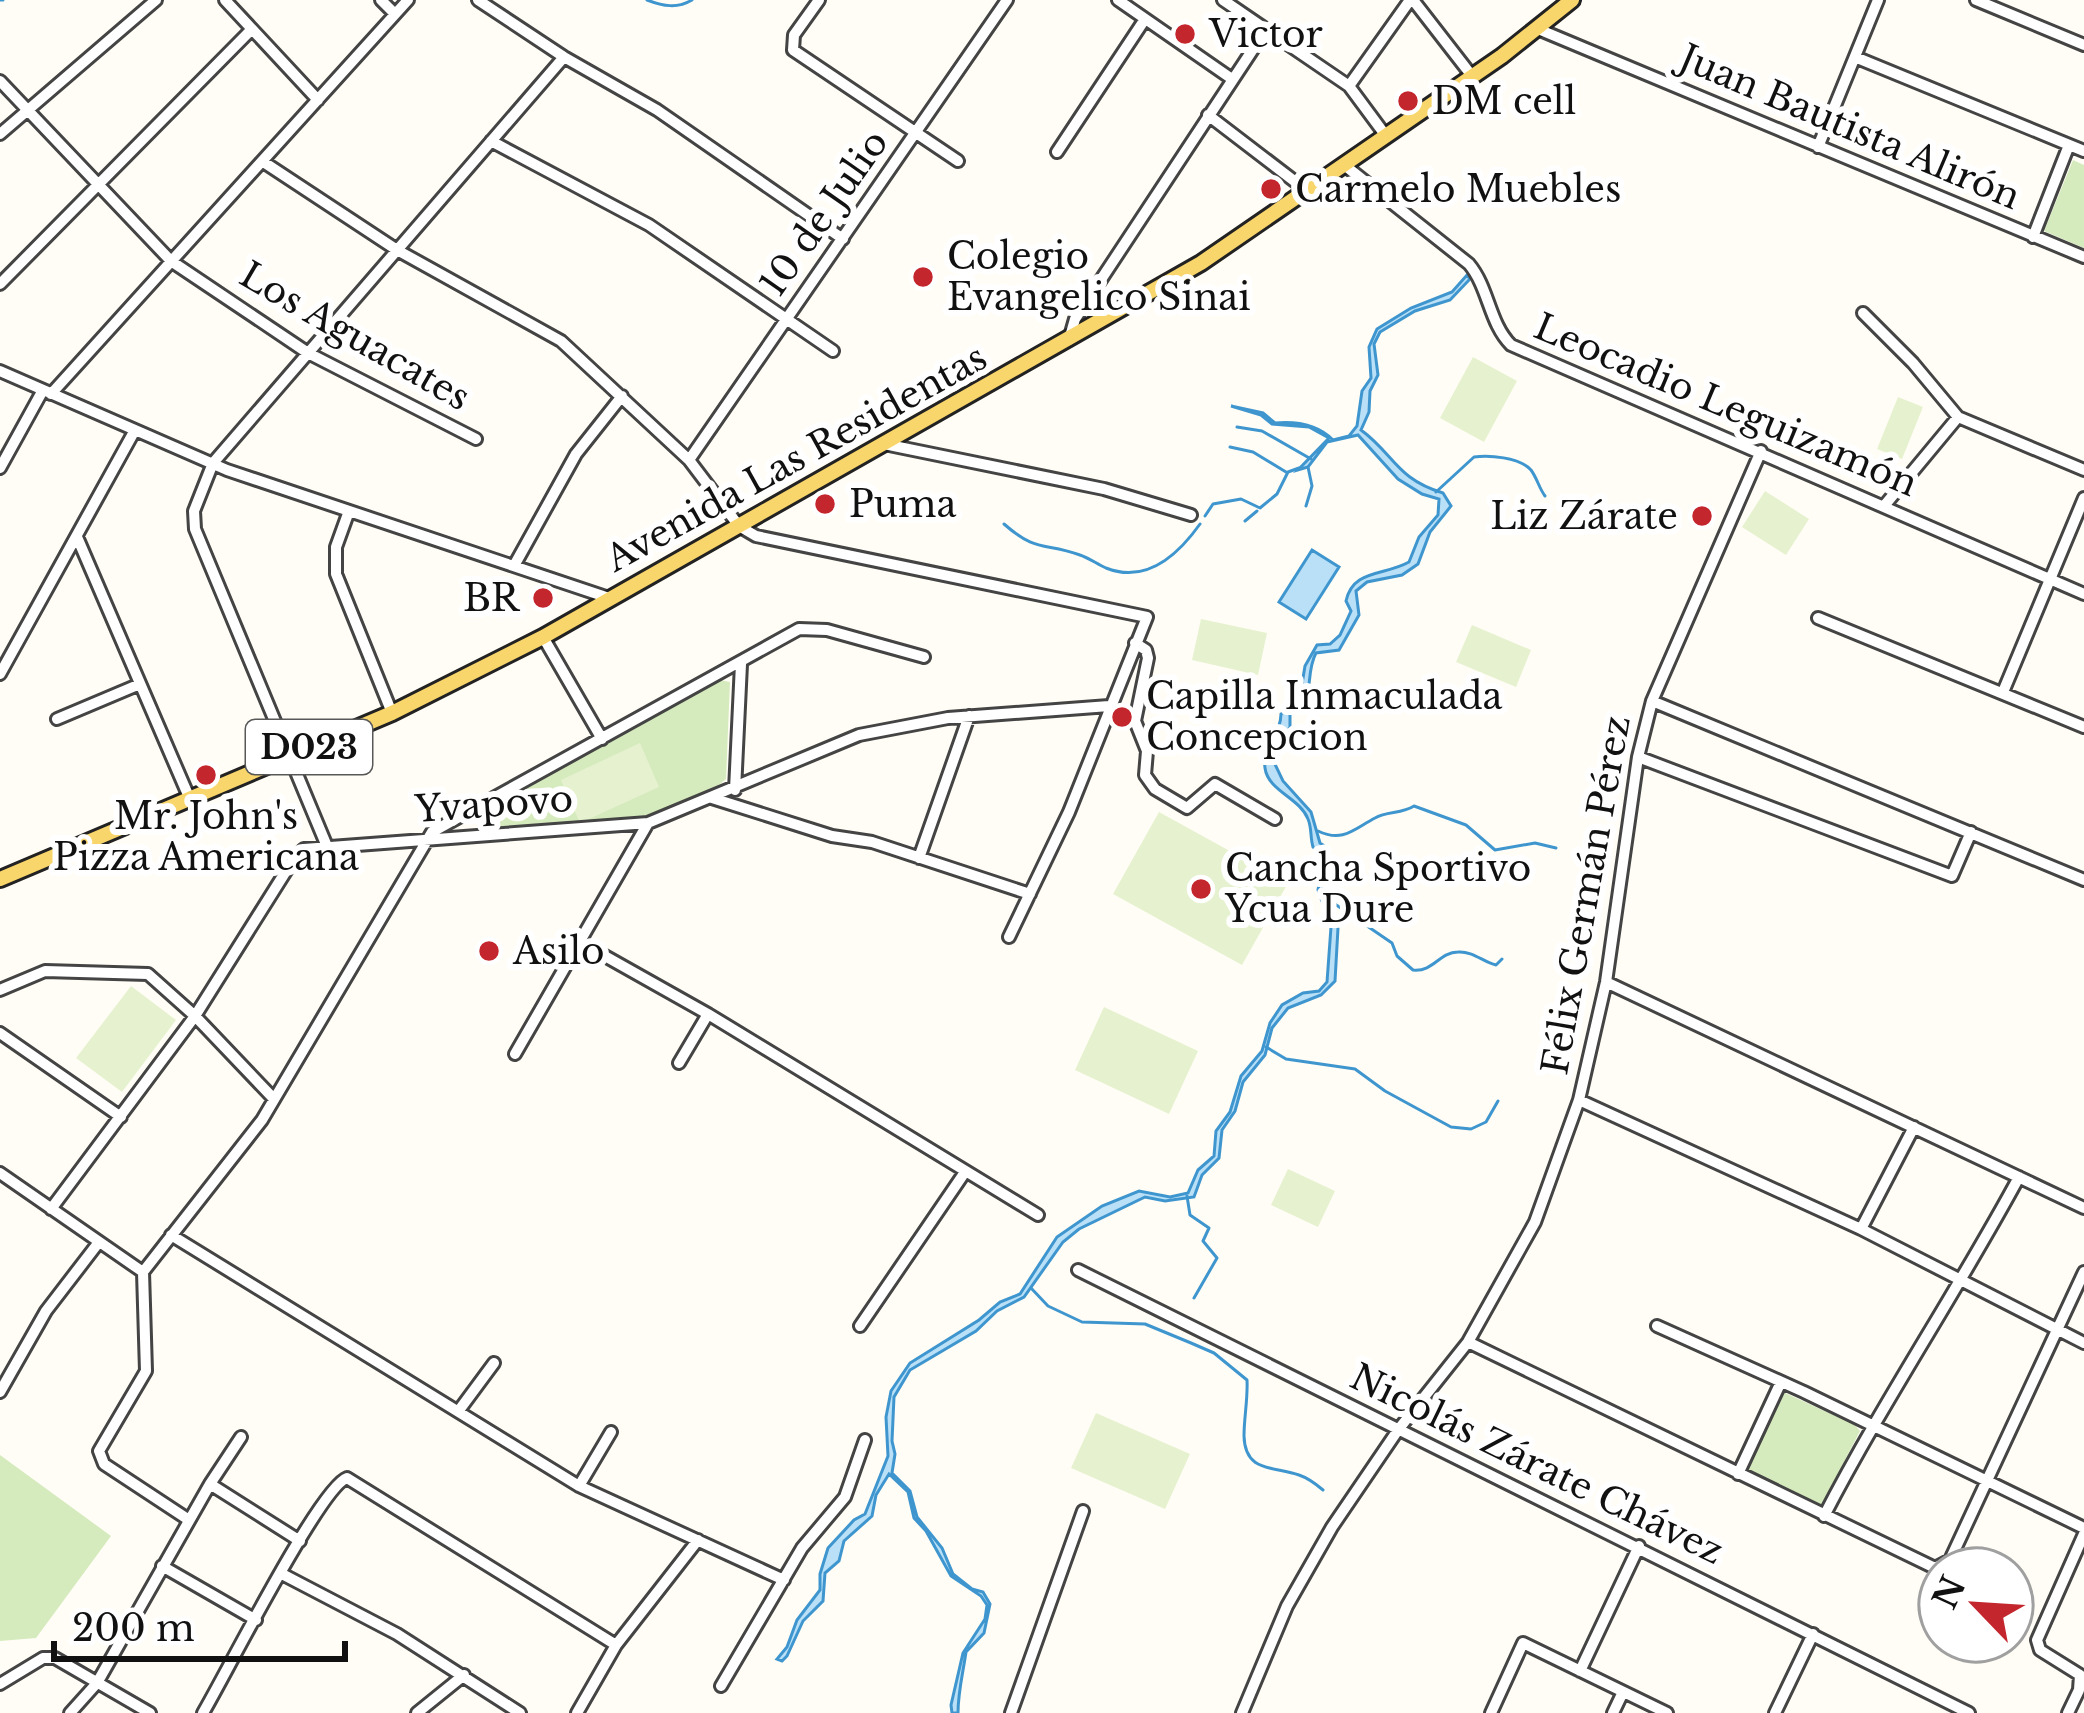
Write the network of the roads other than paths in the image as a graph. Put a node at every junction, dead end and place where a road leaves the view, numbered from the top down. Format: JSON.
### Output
{"nodes":[{"id":1,"x":156,"y":0,"type":"edge"},
{"id":2,"x":225,"y":0,"type":"edge"},
{"id":3,"x":381,"y":0,"type":"edge"},
{"id":4,"x":408,"y":0,"type":"edge"},
{"id":5,"x":478,"y":0,"type":"edge"},
{"id":6,"x":820,"y":0,"type":"edge"},
{"id":7,"x":1006,"y":0,"type":"edge"},
{"id":8,"x":1118,"y":0,"type":"edge"},
{"id":9,"x":1223,"y":0,"type":"edge"},
{"id":10,"x":1412,"y":0,"type":"edge"},
{"id":11,"x":1571,"y":0,"type":"edge"},
{"id":12,"x":1878,"y":0,"type":"edge"},
{"id":13,"x":1976,"y":0,"type":"edge"},
{"id":14,"x":395,"y":14,"type":"junction"},
{"id":15,"x":1145,"y":19,"type":"junction"},
{"id":16,"x":252,"y":29,"type":"junction"},
{"id":17,"x":1538,"y":29,"type":"junction"},
{"id":18,"x":1265,"y":31,"type":"junction"},
{"id":19,"x":2084,"y":45,"type":"edge"},
{"id":20,"x":564,"y":57,"type":"junction"},
{"id":21,"x":1855,"y":57,"type":"junction"},
{"id":22,"x":1472,"y":76,"type":"junction"},
{"id":23,"x":1232,"y":79,"type":"junction"},
{"id":24,"x":0,"y":81,"type":"edge"},
{"id":25,"x":1349,"y":86,"type":"junction"},
{"id":26,"x":318,"y":100,"type":"junction"},
{"id":27,"x":27,"y":110,"type":"junction"},
{"id":28,"x":1208,"y":115,"type":"junction"},
{"id":29,"x":918,"y":132,"type":"junction"},
{"id":30,"x":0,"y":134,"type":"edge"},
{"id":31,"x":1386,"y":136,"type":"junction"},
{"id":32,"x":491,"y":141,"type":"junction"},
{"id":33,"x":2069,"y":145,"type":"junction"},
{"id":34,"x":1817,"y":147,"type":"junction"},
{"id":35,"x":2084,"y":151,"type":"edge"},
{"id":36,"x":1057,"y":152,"type":"dead end"},
{"id":37,"x":262,"y":161,"type":"junction"},
{"id":38,"x":958,"y":161,"type":"dead end"},
{"id":39,"x":1343,"y":164,"type":"junction"},
{"id":40,"x":98,"y":185,"type":"junction"},
{"id":41,"x":1306,"y":190,"type":"junction"},
{"id":42,"x":2033,"y":237,"type":"junction"},
{"id":43,"x":843,"y":239,"type":"junction"},
{"id":44,"x":397,"y":250,"type":"junction"},
{"id":45,"x":2084,"y":257,"type":"edge"},
{"id":46,"x":171,"y":261,"type":"junction"},
{"id":47,"x":2,"y":279,"type":"edge"},
{"id":48,"x":1862,"y":313,"type":"dead end"},
{"id":49,"x":786,"y":318,"type":"junction"},
{"id":50,"x":1069,"y":340,"type":"junction"},
{"id":51,"x":833,"y":351,"type":"dead end"},
{"id":52,"x":308,"y":353,"type":"junction"},
{"id":53,"x":0,"y":371,"type":"edge"},
{"id":54,"x":47,"y":392,"type":"junction"},
{"id":55,"x":622,"y":396,"type":"junction"},
{"id":56,"x":1958,"y":417,"type":"junction"},
{"id":57,"x":135,"y":430,"type":"junction"},
{"id":58,"x":476,"y":439,"type":"dead end"},
{"id":59,"x":884,"y":444,"type":"junction"},
{"id":60,"x":1760,"y":452,"type":"junction"},
{"id":61,"x":689,"y":460,"type":"junction"},
{"id":62,"x":213,"y":464,"type":"junction"},
{"id":63,"x":0,"y":468,"type":"edge"},
{"id":64,"x":2084,"y":470,"type":"edge"},
{"id":65,"x":2084,"y":498,"type":"edge"},
{"id":66,"x":1884,"y":506,"type":"junction"},
{"id":67,"x":349,"y":511,"type":"junction"},
{"id":68,"x":1191,"y":515,"type":"dead end"},
{"id":69,"x":739,"y":526,"type":"junction"},
{"id":70,"x":77,"y":537,"type":"junction"},
{"id":71,"x":515,"y":564,"type":"junction"},
{"id":72,"x":2048,"y":578,"type":"junction"},
{"id":73,"x":2084,"y":594,"type":"edge"},
{"id":74,"x":609,"y":598,"type":"junction"},
{"id":75,"x":1818,"y":618,"type":"dead end"},
{"id":76,"x":543,"y":637,"type":"junction"},
{"id":77,"x":1135,"y":644,"type":"junction"},
{"id":78,"x":924,"y":657,"type":"dead end"},
{"id":79,"x":740,"y":664,"type":"junction"},
{"id":80,"x":0,"y":674,"type":"edge"},
{"id":81,"x":140,"y":684,"type":"junction"},
{"id":82,"x":2003,"y":692,"type":"junction"},
{"id":83,"x":1652,"y":701,"type":"junction"},
{"id":84,"x":1109,"y":706,"type":"junction"},
{"id":85,"x":392,"y":713,"type":"junction"},
{"id":86,"x":969,"y":716,"type":"junction"},
{"id":87,"x":57,"y":719,"type":"dead end"},
{"id":88,"x":2084,"y":727,"type":"edge"},
{"id":89,"x":602,"y":739,"type":"junction"},
{"id":90,"x":290,"y":755,"type":"junction"},
{"id":91,"x":1637,"y":757,"type":"junction"},
{"id":92,"x":735,"y":788,"type":"junction"},
{"id":93,"x":189,"y":797,"type":"junction"},
{"id":94,"x":712,"y":797,"type":"junction"},
{"id":95,"x":734,"y":805,"type":"junction"},
{"id":96,"x":1275,"y":819,"type":"dead end"},
{"id":97,"x":648,"y":823,"type":"junction"},
{"id":98,"x":1971,"y":832,"type":"junction"},
{"id":99,"x":427,"y":839,"type":"junction"},
{"id":100,"x":326,"y":844,"type":"junction"},
{"id":101,"x":919,"y":858,"type":"junction"},
{"id":102,"x":0,"y":879,"type":"edge"},
{"id":103,"x":2084,"y":880,"type":"edge"},
{"id":104,"x":1030,"y":894,"type":"junction"},
{"id":105,"x":1009,"y":937,"type":"dead end"},
{"id":106,"x":580,"y":942,"type":"junction"},
{"id":107,"x":1606,"y":982,"type":"junction"},
{"id":108,"x":0,"y":990,"type":"edge"},
{"id":109,"x":708,"y":1014,"type":"junction"},
{"id":110,"x":195,"y":1016,"type":"junction"},
{"id":111,"x":0,"y":1033,"type":"edge"},
{"id":112,"x":515,"y":1054,"type":"dead end"},
{"id":113,"x":680,"y":1063,"type":"dead end"},
{"id":114,"x":274,"y":1099,"type":"junction"},
{"id":115,"x":1579,"y":1100,"type":"junction"},
{"id":116,"x":121,"y":1117,"type":"junction"},
{"id":117,"x":1914,"y":1126,"type":"junction"},
{"id":118,"x":965,"y":1172,"type":"junction"},
{"id":119,"x":2019,"y":1177,"type":"junction"},
{"id":120,"x":2,"y":1180,"type":"edge"},
{"id":121,"x":2084,"y":1208,"type":"edge"},
{"id":122,"x":51,"y":1209,"type":"junction"},
{"id":123,"x":1038,"y":1215,"type":"dead end"},
{"id":124,"x":1862,"y":1229,"type":"junction"},
{"id":125,"x":172,"y":1235,"type":"junction"},
{"id":126,"x":99,"y":1241,"type":"junction"},
{"id":127,"x":1078,"y":1270,"type":"dead end"},
{"id":128,"x":2084,"y":1271,"type":"edge"},
{"id":129,"x":143,"y":1272,"type":"junction"},
{"id":130,"x":1963,"y":1281,"type":"junction"},
{"id":131,"x":860,"y":1326,"type":"dead end"},
{"id":132,"x":1657,"y":1326,"type":"dead end"},
{"id":133,"x":2056,"y":1329,"type":"junction"},
{"id":134,"x":1468,"y":1342,"type":"junction"},
{"id":135,"x":2084,"y":1343,"type":"edge"},
{"id":136,"x":494,"y":1363,"type":"dead end"},
{"id":137,"x":1780,"y":1384,"type":"junction"},
{"id":138,"x":1,"y":1386,"type":"edge"},
{"id":139,"x":460,"y":1409,"type":"junction"},
{"id":140,"x":1870,"y":1426,"type":"junction"},
{"id":141,"x":1397,"y":1430,"type":"junction"},
{"id":142,"x":611,"y":1432,"type":"dead end"},
{"id":143,"x":241,"y":1437,"type":"dead end"},
{"id":144,"x":866,"y":1440,"type":"dead end"},
{"id":145,"x":1738,"y":1474,"type":"junction"},
{"id":146,"x":1987,"y":1481,"type":"junction"},
{"id":147,"x":209,"y":1484,"type":"junction"},
{"id":148,"x":579,"y":1486,"type":"junction"},
{"id":149,"x":1082,"y":1511,"type":"dead end"},
{"id":150,"x":1824,"y":1516,"type":"junction"},
{"id":151,"x":189,"y":1520,"type":"junction"},
{"id":152,"x":2084,"y":1531,"type":"edge"},
{"id":153,"x":300,"y":1540,"type":"junction"},
{"id":154,"x":698,"y":1540,"type":"junction"},
{"id":155,"x":1639,"y":1546,"type":"junction"},
{"id":156,"x":162,"y":1567,"type":"junction"},
{"id":157,"x":282,"y":1574,"type":"junction"},
{"id":158,"x":784,"y":1580,"type":"junction"},
{"id":159,"x":256,"y":1620,"type":"junction"},
{"id":160,"x":1813,"y":1634,"type":"junction"},
{"id":161,"x":616,"y":1645,"type":"junction"},
{"id":162,"x":1580,"y":1671,"type":"junction"},
{"id":163,"x":464,"y":1675,"type":"junction"},
{"id":164,"x":97,"y":1683,"type":"junction"},
{"id":165,"x":0,"y":1684,"type":"edge"},
{"id":166,"x":721,"y":1686,"type":"dead end"},
{"id":167,"x":1623,"y":1692,"type":"junction"},
{"id":168,"x":1015,"y":1712,"type":"edge"},
{"id":169,"x":70,"y":1713,"type":"edge"},
{"id":170,"x":149,"y":1713,"type":"edge"},
{"id":171,"x":203,"y":1713,"type":"edge"},
{"id":172,"x":417,"y":1713,"type":"edge"},
{"id":173,"x":520,"y":1713,"type":"edge"},
{"id":174,"x":577,"y":1713,"type":"edge"},
{"id":175,"x":1242,"y":1713,"type":"edge"},
{"id":176,"x":1491,"y":1713,"type":"edge"},
{"id":177,"x":1612,"y":1713,"type":"edge"},
{"id":178,"x":1667,"y":1713,"type":"edge"},
{"id":179,"x":1775,"y":1713,"type":"edge"},
{"id":180,"x":1969,"y":1713,"type":"edge"},
{"id":181,"x":2068,"y":1713,"type":"edge"}],
"edges":[{"from":1,"to":27,"type":"street"},
{"from":2,"to":16,"type":"street"},
{"from":3,"to":14,"type":"street"},
{"from":4,"to":14,"type":"street"},
{"from":5,"to":20,"type":"street"},
{"from":6,"to":29,"type":"street"},
{"from":7,"to":29,"type":"street","name":"10 de Julio"},
{"from":8,"to":15,"type":"street"},
{"from":9,"to":18,"type":"street"},
{"from":10,"to":22,"type":"street"},
{"from":10,"to":25,"type":"street"},
{"from":11,"to":17,"type":"main road","name":"Avenida Las Residentas","number":"D023"},
{"from":12,"to":21,"type":"street"},
{"from":13,"to":19,"type":"street"},
{"from":14,"to":26,"type":"street"},
{"from":15,"to":23,"type":"street"},
{"from":15,"to":36,"type":"street"},
{"from":16,"to":26,"type":"street"},
{"from":16,"to":40,"type":"street"},
{"from":17,"to":22,"type":"main road","name":"Avenida Las Residentas","number":"D023"},
{"from":17,"to":34,"type":"street","name":"Juan Bautista Alirón"},
{"from":18,"to":23,"type":"street"},
{"from":18,"to":25,"type":"street"},
{"from":20,"to":32,"type":"street"},
{"from":20,"to":43,"type":"street"},
{"from":21,"to":33,"type":"street"},
{"from":21,"to":34,"type":"street"},
{"from":22,"to":31,"type":"main road","name":"Avenida Las Residentas","number":"D023"},
{"from":23,"to":28,"type":"street"},
{"from":24,"to":27,"type":"street","name":"Los Aguacates"},
{"from":25,"to":31,"type":"street"},
{"from":26,"to":37,"type":"street"},
{"from":27,"to":30,"type":"street"},
{"from":27,"to":40,"type":"street","name":"Los Aguacates"},
{"from":28,"to":41,"type":"street"},
{"from":28,"to":50,"type":"street"},
{"from":29,"to":38,"type":"street"},
{"from":29,"to":43,"type":"street","name":"10 de Julio"},
{"from":31,"to":39,"type":"main road","name":"Avenida Las Residentas","number":"D023"},
{"from":32,"to":44,"type":"street"},
{"from":32,"to":49,"type":"street"},
{"from":33,"to":35,"type":"street"},
{"from":33,"to":42,"type":"street"},
{"from":34,"to":42,"type":"street","name":"Juan Bautista Alirón"},
{"from":37,"to":44,"type":"street"},
{"from":37,"to":46,"type":"street"},
{"from":39,"to":41,"type":"main road","name":"Avenida Las Residentas","number":"D023"},
{"from":39,"to":60,"type":"street","name":"Leocadio Leguizamón"},
{"from":40,"to":46,"type":"street","name":"Los Aguacates"},
{"from":40,"to":47,"type":"street"},
{"from":41,"to":50,"type":"main road","name":"Avenida Las Residentas","number":"D023"},
{"from":42,"to":45,"type":"street","name":"Juan Bautista Alirón"},
{"from":43,"to":49,"type":"street","name":"10 de Julio"},
{"from":44,"to":52,"type":"street"},
{"from":44,"to":55,"type":"street"},
{"from":46,"to":52,"type":"street","name":"Los Aguacates"},
{"from":46,"to":54,"type":"street"},
{"from":48,"to":56,"type":"street"},
{"from":49,"to":51,"type":"street"},
{"from":49,"to":61,"type":"street","name":"10 de Julio"},
{"from":50,"to":59,"type":"main road","name":"Avenida Las Residentas","number":"D023"},
{"from":52,"to":58,"type":"street","name":"Los Aguacates"},
{"from":52,"to":62,"type":"street"},
{"from":53,"to":54,"type":"street"},
{"from":54,"to":57,"type":"street"},
{"from":54,"to":63,"type":"street"},
{"from":55,"to":61,"type":"street"},
{"from":55,"to":71,"type":"street"},
{"from":56,"to":64,"type":"street"},
{"from":56,"to":66,"type":"street"},
{"from":57,"to":62,"type":"street"},
{"from":57,"to":70,"type":"street"},
{"from":59,"to":68,"type":"street"},
{"from":59,"to":69,"type":"main road","name":"Avenida Las Residentas","number":"D023"},
{"from":60,"to":66,"type":"street","name":"Leocadio Leguizamón"},
{"from":60,"to":83,"type":"street","name":"Félix Germán Pérez"},
{"from":61,"to":69,"type":"street"},
{"from":62,"to":67,"type":"street"},
{"from":62,"to":90,"type":"street"},
{"from":65,"to":72,"type":"street"},
{"from":66,"to":72,"type":"street","name":"Leocadio Leguizamón"},
{"from":67,"to":71,"type":"street"},
{"from":67,"to":85,"type":"street"},
{"from":69,"to":74,"type":"main road","name":"Avenida Las Residentas","number":"D023"},
{"from":69,"to":77,"type":"street"},
{"from":70,"to":80,"type":"street"},
{"from":70,"to":81,"type":"street"},
{"from":71,"to":74,"type":"street"},
{"from":72,"to":73,"type":"street","name":"Leocadio Leguizamón"},
{"from":72,"to":82,"type":"street"},
{"from":74,"to":76,"type":"main road","name":"Avenida Las Residentas","number":"D023"},
{"from":75,"to":82,"type":"street"},
{"from":76,"to":85,"type":"main road","name":"Avenida Las Residentas","number":"D023"},
{"from":76,"to":89,"type":"street"},
{"from":77,"to":84,"type":"street"},
{"from":77,"to":96,"type":"street"},
{"from":78,"to":79,"type":"street"},
{"from":79,"to":89,"type":"street"},
{"from":79,"to":92,"type":"street"},
{"from":81,"to":87,"type":"street"},
{"from":81,"to":93,"type":"street"},
{"from":82,"to":88,"type":"street"},
{"from":83,"to":91,"type":"street","name":"Félix Germán Pérez"},
{"from":83,"to":98,"type":"street"},
{"from":84,"to":86,"type":"street","name":"Yvapovo"},
{"from":84,"to":104,"type":"street"},
{"from":85,"to":90,"type":"main road","name":"Avenida Las Residentas","number":"D023"},
{"from":86,"to":92,"type":"street","name":"Yvapovo"},
{"from":86,"to":101,"type":"street"},
{"from":89,"to":99,"type":"street"},
{"from":90,"to":93,"type":"main road","name":"Avenida Las Residentas","number":"D023"},
{"from":90,"to":100,"type":"street"},
{"from":91,"to":98,"type":"street"},
{"from":91,"to":107,"type":"street","name":"Félix Germán Pérez"},
{"from":92,"to":94,"type":"street","name":"Yvapovo"},
{"from":92,"to":95,"type":"street"},
{"from":93,"to":102,"type":"main road","name":"Avenida Las Residentas","number":"D023"},
{"from":94,"to":95,"type":"street"},
{"from":94,"to":97,"type":"street","name":"Yvapovo"},
{"from":95,"to":101,"type":"street"},
{"from":97,"to":99,"type":"street","name":"Yvapovo"},
{"from":97,"to":106,"type":"street"},
{"from":98,"to":103,"type":"street"},
{"from":99,"to":100,"type":"street","name":"Yvapovo"},
{"from":99,"to":114,"type":"street"},
{"from":100,"to":110,"type":"street"},
{"from":101,"to":104,"type":"street"},
{"from":104,"to":105,"type":"street"},
{"from":106,"to":109,"type":"street"},
{"from":106,"to":112,"type":"street"},
{"from":107,"to":115,"type":"street","name":"Félix Germán Pérez"},
{"from":107,"to":117,"type":"street"},
{"from":108,"to":110,"type":"street"},
{"from":109,"to":113,"type":"street"},
{"from":109,"to":118,"type":"street"},
{"from":110,"to":114,"type":"street"},
{"from":110,"to":116,"type":"street"},
{"from":111,"to":116,"type":"street"},
{"from":114,"to":125,"type":"street"},
{"from":115,"to":124,"type":"street"},
{"from":115,"to":134,"type":"street","name":"Félix Germán Pérez"},
{"from":116,"to":122,"type":"street"},
{"from":117,"to":119,"type":"street"},
{"from":117,"to":124,"type":"street"},
{"from":118,"to":123,"type":"street"},
{"from":118,"to":131,"type":"street"},
{"from":119,"to":121,"type":"street"},
{"from":119,"to":130,"type":"street"},
{"from":120,"to":122,"type":"street"},
{"from":122,"to":126,"type":"street"},
{"from":124,"to":130,"type":"street"},
{"from":125,"to":129,"type":"street"},
{"from":125,"to":139,"type":"street"},
{"from":126,"to":129,"type":"street"},
{"from":126,"to":138,"type":"street"},
{"from":127,"to":141,"type":"street","name":"Nicolás Zárate Chávez"},
{"from":128,"to":133,"type":"street"},
{"from":129,"to":151,"type":"street"},
{"from":130,"to":133,"type":"street"},
{"from":130,"to":140,"type":"street"},
{"from":132,"to":137,"type":"street"},
{"from":133,"to":135,"type":"street"},
{"from":133,"to":146,"type":"street"},
{"from":134,"to":141,"type":"street","name":"Félix Germán Pérez"},
{"from":134,"to":145,"type":"street"},
{"from":136,"to":139,"type":"street"},
{"from":137,"to":140,"type":"street"},
{"from":137,"to":145,"type":"street"},
{"from":139,"to":148,"type":"street"},
{"from":140,"to":146,"type":"street"},
{"from":140,"to":150,"type":"street"},
{"from":141,"to":155,"type":"street","name":"Nicolás Zárate Chávez"},
{"from":141,"to":175,"type":"street","name":"Félix Germán Pérez"},
{"from":142,"to":148,"type":"street"},
{"from":143,"to":147,"type":"street"},
{"from":144,"to":158,"type":"street"},
{"from":145,"to":150,"type":"street"},
{"from":146,"to":150,"type":"street"},
{"from":146,"to":152,"type":"street"},
{"from":147,"to":151,"type":"street"},
{"from":147,"to":153,"type":"street"},
{"from":148,"to":154,"type":"street"},
{"from":149,"to":168,"type":"street"},
{"from":151,"to":156,"type":"street"},
{"from":152,"to":181,"type":"street"},
{"from":153,"to":157,"type":"street"},
{"from":153,"to":161,"type":"street"},
{"from":154,"to":158,"type":"street"},
{"from":154,"to":161,"type":"street"},
{"from":155,"to":160,"type":"street","name":"Nicolás Zárate Chávez"},
{"from":155,"to":162,"type":"street"},
{"from":156,"to":159,"type":"street"},
{"from":156,"to":164,"type":"street"},
{"from":157,"to":159,"type":"street"},
{"from":157,"to":163,"type":"street"},
{"from":158,"to":166,"type":"street"},
{"from":159,"to":171,"type":"street"},
{"from":160,"to":179,"type":"street"},
{"from":160,"to":180,"type":"street","name":"Nicolás Zárate Chávez"},
{"from":161,"to":174,"type":"street"},
{"from":162,"to":167,"type":"street"},
{"from":162,"to":176,"type":"street"},
{"from":163,"to":172,"type":"street"},
{"from":163,"to":173,"type":"street"},
{"from":164,"to":165,"type":"street"},
{"from":164,"to":169,"type":"street"},
{"from":164,"to":170,"type":"street"},
{"from":167,"to":177,"type":"street"},
{"from":167,"to":178,"type":"street"}]}
